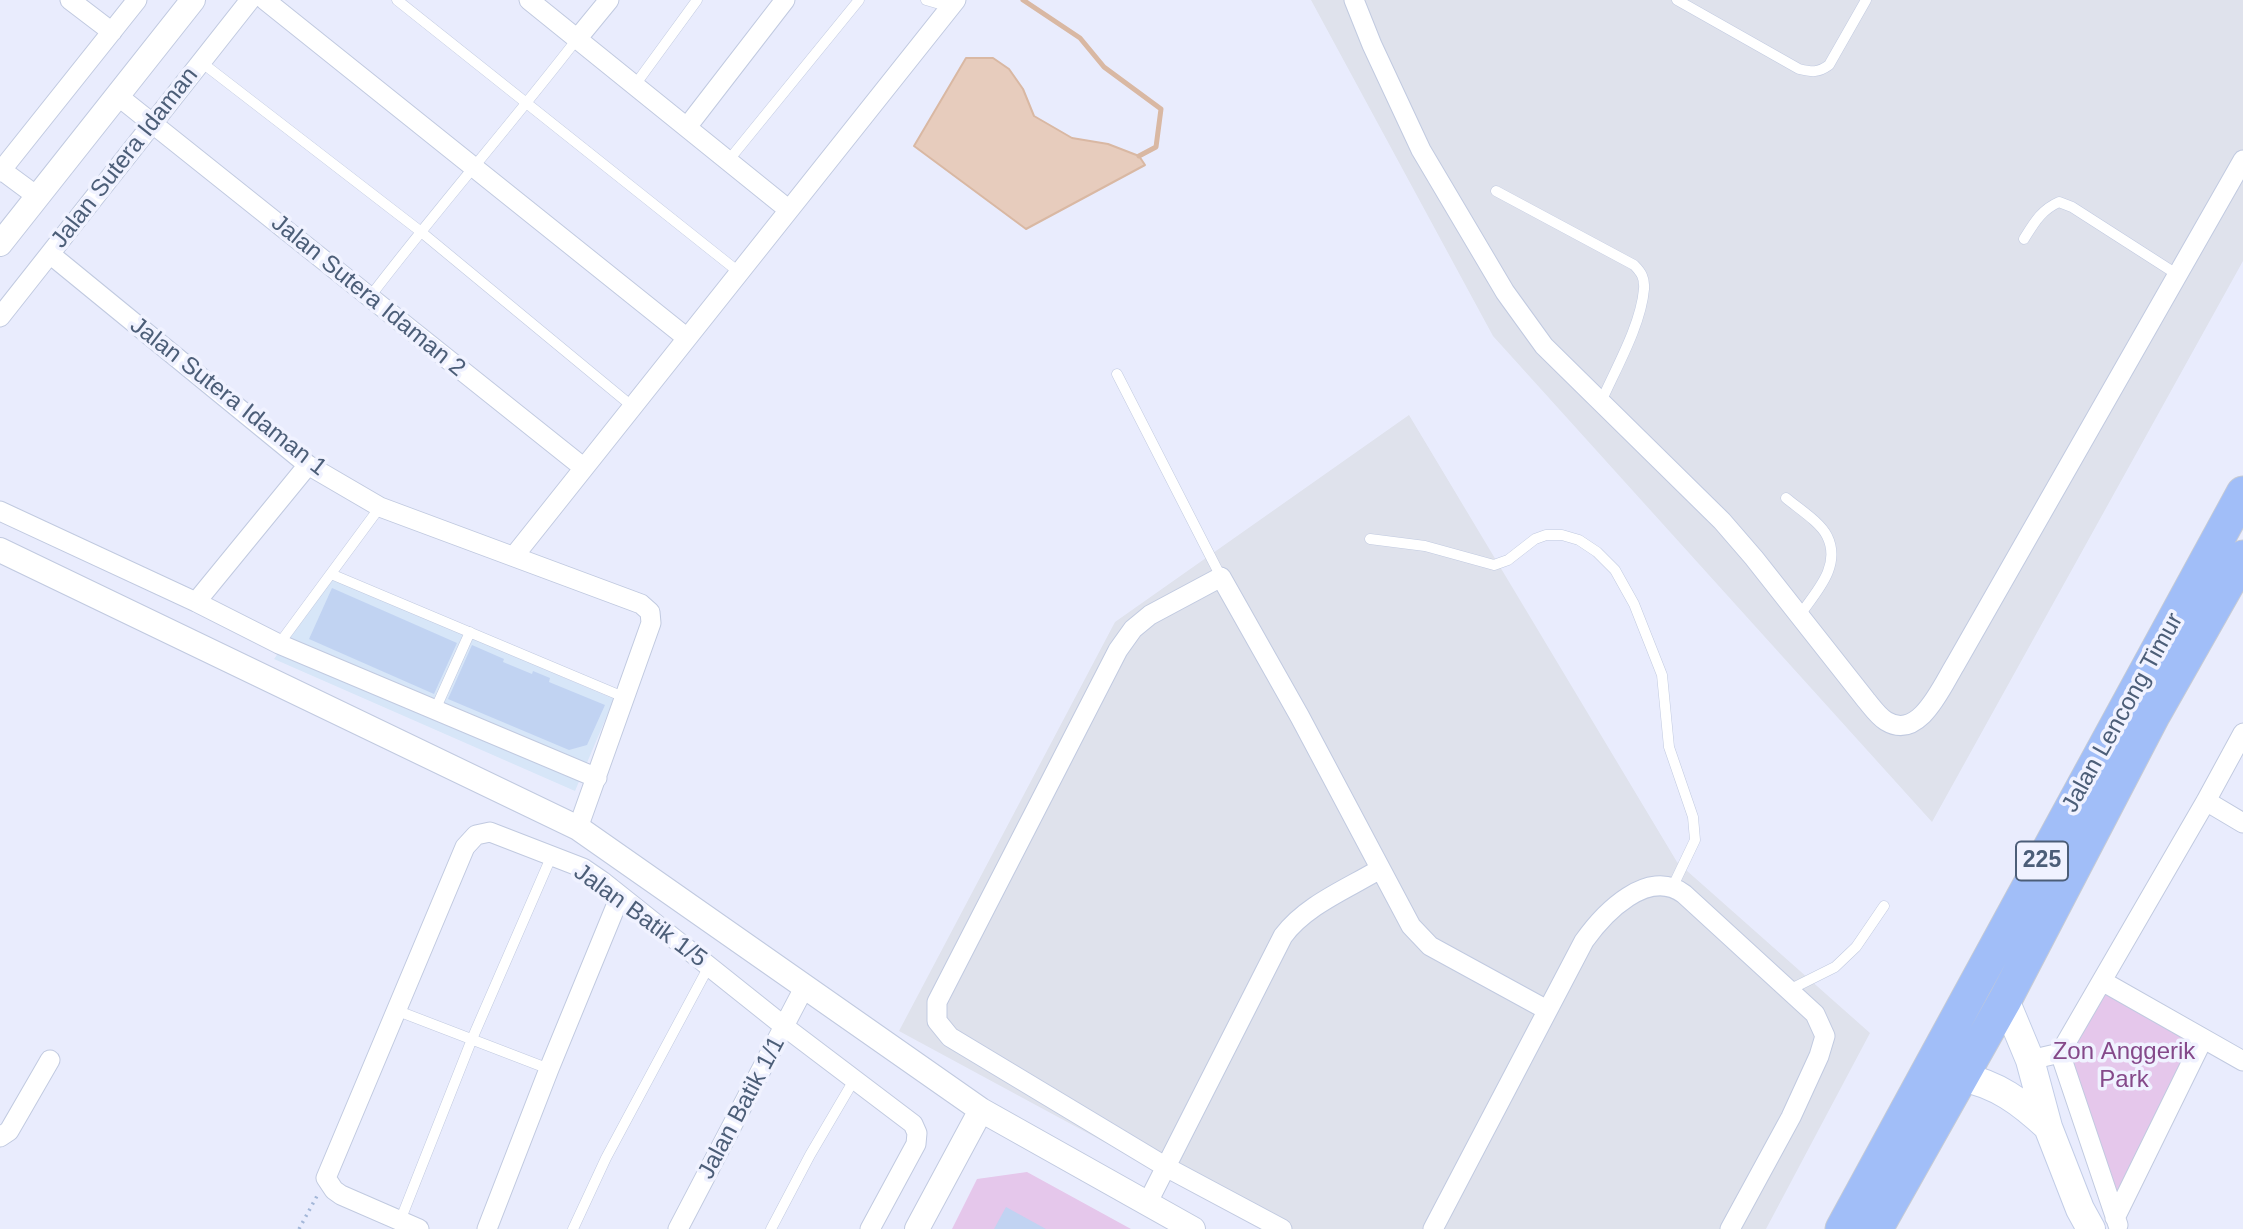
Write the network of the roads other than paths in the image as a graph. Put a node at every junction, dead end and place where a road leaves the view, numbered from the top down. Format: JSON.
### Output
{"nodes":[{"id":1,"x":70,"y":0,"type":"edge"},
{"id":2,"x":137,"y":0,"type":"edge"},
{"id":3,"x":194,"y":0,"type":"edge"},
{"id":4,"x":250,"y":0,"type":"edge"},
{"id":5,"x":265,"y":0,"type":"edge"},
{"id":6,"x":397,"y":0,"type":"edge"},
{"id":7,"x":528,"y":0,"type":"edge"},
{"id":8,"x":609,"y":0,"type":"edge"},
{"id":9,"x":697,"y":0,"type":"edge"},
{"id":10,"x":785,"y":0,"type":"edge"},
{"id":11,"x":859,"y":0,"type":"edge"},
{"id":12,"x":926,"y":0,"type":"edge"},
{"id":13,"x":1354,"y":0,"type":"edge"},
{"id":14,"x":1677,"y":0,"type":"edge"},
{"id":15,"x":1866,"y":0,"type":"edge"},
{"id":16,"x":953,"y":4,"type":"edge"},
{"id":17,"x":112,"y":32,"type":"junction"},
{"id":18,"x":577,"y":39,"type":"junction"},
{"id":19,"x":201,"y":62,"type":"junction"},
{"id":20,"x":635,"y":85,"type":"junction"},
{"id":21,"x":118,"y":96,"type":"junction"},
{"id":22,"x":527,"y":103,"type":"junction"},
{"id":23,"x":152,"y":123,"type":"junction"},
{"id":24,"x":687,"y":127,"type":"junction"},
{"id":25,"x":2243,"y":160,"type":"edge"},
{"id":26,"x":728,"y":161,"type":"junction"},
{"id":27,"x":475,"y":167,"type":"junction"},
{"id":28,"x":0,"y":171,"type":"edge"},
{"id":29,"x":1496,"y":191,"type":"dead end"},
{"id":30,"x":38,"y":197,"type":"junction"},
{"id":31,"x":789,"y":210,"type":"junction"},
{"id":32,"x":419,"y":231,"type":"junction"},
{"id":33,"x":2024,"y":239,"type":"dead end"},
{"id":34,"x":0,"y":244,"type":"edge"},
{"id":35,"x":50,"y":254,"type":"junction"},
{"id":36,"x":740,"y":273,"type":"junction"},
{"id":37,"x":2178,"y":276,"type":"junction"},
{"id":38,"x":369,"y":298,"type":"junction"},
{"id":39,"x":0,"y":317,"type":"edge"},
{"id":40,"x":687,"y":338,"type":"junction"},
{"id":41,"x":1117,"y":374,"type":"dead end"},
{"id":42,"x":1601,"y":402,"type":"junction"},
{"id":43,"x":633,"y":407,"type":"junction"},
{"id":44,"x":308,"y":465,"type":"junction"},
{"id":45,"x":584,"y":468,"type":"junction"},
{"id":46,"x":2243,"y":493,"type":"edge"},
{"id":47,"x":1786,"y":498,"type":"dead end"},
{"id":48,"x":380,"y":508,"type":"junction"},
{"id":49,"x":0,"y":512,"type":"edge"},
{"id":50,"x":1370,"y":539,"type":"dead end"},
{"id":51,"x":0,"y":550,"type":"edge"},
{"id":52,"x":514,"y":556,"type":"junction"},
{"id":53,"x":2243,"y":557,"type":"edge"},
{"id":54,"x":331,"y":574,"type":"junction"},
{"id":55,"x":1221,"y":576,"type":"junction"},
{"id":56,"x":196,"y":602,"type":"junction"},
{"id":57,"x":1799,"y":616,"type":"junction"},
{"id":58,"x":470,"y":632,"type":"junction"},
{"id":59,"x":279,"y":644,"type":"junction"},
{"id":60,"x":626,"y":698,"type":"junction"},
{"id":61,"x":435,"y":710,"type":"junction"},
{"id":62,"x":2243,"y":733,"type":"edge"},
{"id":63,"x":597,"y":778,"type":"junction"},
{"id":64,"x":2206,"y":801,"type":"junction"},
{"id":65,"x":2243,"y":823,"type":"edge"},
{"id":66,"x":578,"y":828,"type":"junction"},
{"id":67,"x":552,"y":856,"type":"junction"},
{"id":68,"x":1380,"y":869,"type":"junction"},
{"id":69,"x":1673,"y":886,"type":"junction"},
{"id":70,"x":620,"y":896,"type":"junction"},
{"id":71,"x":1884,"y":906,"type":"dead end"},
{"id":72,"x":709,"y":966,"type":"junction"},
{"id":73,"x":2102,"y":981,"type":"junction"},
{"id":74,"x":805,"y":986,"type":"junction"},
{"id":75,"x":1789,"y":990,"type":"junction"},
{"id":76,"x":2005,"y":1000,"type":"junction"},
{"id":77,"x":1547,"y":1010,"type":"junction"},
{"id":78,"x":398,"y":1011,"type":"junction"},
{"id":79,"x":785,"y":1027,"type":"junction"},
{"id":80,"x":472,"y":1039,"type":"junction"},
{"id":81,"x":2203,"y":1039,"type":"junction"},
{"id":82,"x":2060,"y":1053,"type":"junction"},
{"id":83,"x":50,"y":1060,"type":"dead end"},
{"id":84,"x":2030,"y":1060,"type":"junction"},
{"id":85,"x":2243,"y":1061,"type":"edge"},
{"id":86,"x":548,"y":1069,"type":"junction"},
{"id":87,"x":1961,"y":1077,"type":"junction"},
{"id":88,"x":854,"y":1080,"type":"junction"},
{"id":89,"x":981,"y":1110,"type":"junction"},
{"id":90,"x":2048,"y":1126,"type":"junction"},
{"id":91,"x":0,"y":1137,"type":"edge"},
{"id":92,"x":1166,"y":1167,"type":"junction"},
{"id":93,"x":1147,"y":1205,"type":"junction"},
{"id":94,"x":400,"y":1221,"type":"junction"},
{"id":95,"x":2108,"y":1225,"type":"edge"},
{"id":96,"x":419,"y":1229,"type":"edge"},
{"id":97,"x":486,"y":1229,"type":"edge"},
{"id":98,"x":573,"y":1229,"type":"edge"},
{"id":99,"x":678,"y":1229,"type":"edge"},
{"id":100,"x":771,"y":1229,"type":"edge"},
{"id":101,"x":870,"y":1229,"type":"edge"},
{"id":102,"x":916,"y":1229,"type":"edge"},
{"id":103,"x":1193,"y":1229,"type":"edge"},
{"id":104,"x":1282,"y":1229,"type":"edge"},
{"id":105,"x":1433,"y":1229,"type":"edge"},
{"id":106,"x":1730,"y":1229,"type":"edge"},
{"id":107,"x":1842,"y":1229,"type":"edge"},
{"id":108,"x":1876,"y":1229,"type":"edge"}],
"edges":[{"from":1,"to":17,"type":"street"},
{"from":2,"to":17,"type":"street"},
{"from":3,"to":21,"type":"street"},
{"from":4,"to":19,"type":"street","name":"Jalan Sutera Idaman"},
{"from":5,"to":27,"type":"street"},
{"from":6,"to":22,"type":"lane"},
{"from":7,"to":18,"type":"street"},
{"from":8,"to":18,"type":"street"},
{"from":9,"to":20,"type":"lane"},
{"from":10,"to":24,"type":"street"},
{"from":11,"to":26,"type":"lane"},
{"from":12,"to":16,"type":"lane"},
{"from":13,"to":42,"type":"street"},
{"from":14,"to":15,"type":"lane"},
{"from":16,"to":31,"type":"street"},
{"from":17,"to":28,"type":"street"},
{"from":18,"to":20,"type":"street"},
{"from":18,"to":22,"type":"lane"},
{"from":19,"to":23,"type":"street","name":"Jalan Sutera Idaman"},
{"from":19,"to":32,"type":"lane"},
{"from":20,"to":24,"type":"street"},
{"from":21,"to":23,"type":"street","name":"Jalan Sutera Idaman 2"},
{"from":21,"to":30,"type":"street"},
{"from":22,"to":27,"type":"lane"},
{"from":22,"to":36,"type":"lane"},
{"from":23,"to":35,"type":"street","name":"Jalan Sutera Idaman"},
{"from":23,"to":38,"type":"street","name":"Jalan Sutera Idaman 2"},
{"from":24,"to":26,"type":"street"},
{"from":25,"to":37,"type":"street"},
{"from":26,"to":31,"type":"street"},
{"from":27,"to":32,"type":"lane"},
{"from":27,"to":40,"type":"street"},
{"from":28,"to":30,"type":"street"},
{"from":29,"to":42,"type":"lane"},
{"from":30,"to":34,"type":"street"},
{"from":31,"to":36,"type":"street"},
{"from":32,"to":38,"type":"lane"},
{"from":32,"to":43,"type":"lane"},
{"from":33,"to":37,"type":"lane"},
{"from":35,"to":39,"type":"street","name":"Jalan Sutera Idaman"},
{"from":35,"to":44,"type":"street","name":"Jalan Sutera Idaman 1"},
{"from":36,"to":40,"type":"street"},
{"from":37,"to":57,"type":"street"},
{"from":38,"to":45,"type":"street","name":"Jalan Sutera Idaman 2"},
{"from":40,"to":43,"type":"street"},
{"from":41,"to":55,"type":"lane"},
{"from":42,"to":57,"type":"street"},
{"from":43,"to":45,"type":"street"},
{"from":44,"to":48,"type":"street","name":"Jalan Sutera Idaman 1"},
{"from":44,"to":56,"type":"street"},
{"from":45,"to":52,"type":"street"},
{"from":46,"to":107,"type":"highway","name":"Jalan Lencong Timur","number":"225"},
{"from":47,"to":57,"type":"lane"},
{"from":48,"to":52,"type":"street","name":"Jalan Sutera Idaman 1"},
{"from":48,"to":54,"type":"lane"},
{"from":49,"to":56,"type":"street"},
{"from":50,"to":69,"type":"lane"},
{"from":51,"to":66,"type":"street"},
{"from":52,"to":60,"type":"street","name":"Jalan Sutera Idaman 1"},
{"from":53,"to":76,"type":"highway","name":"Jalan Lencong Timur","number":"225"},
{"from":54,"to":58,"type":"lane"},
{"from":54,"to":59,"type":"lane"},
{"from":55,"to":68,"type":"street"},
{"from":55,"to":92,"type":"street"},
{"from":56,"to":59,"type":"street"},
{"from":58,"to":60,"type":"lane"},
{"from":58,"to":61,"type":"lane"},
{"from":59,"to":61,"type":"street"},
{"from":60,"to":63,"type":"street"},
{"from":61,"to":63,"type":"street"},
{"from":62,"to":64,"type":"street"},
{"from":63,"to":66,"type":"street"},
{"from":64,"to":65,"type":"street"},
{"from":64,"to":73,"type":"street"},
{"from":66,"to":74,"type":"street"},
{"from":67,"to":70,"type":"street","name":"Jalan Batik 1/5"},
{"from":67,"to":78,"type":"street","name":"Jalan Batik 1/5"},
{"from":67,"to":80,"type":"lane"},
{"from":68,"to":77,"type":"street"},
{"from":68,"to":92,"type":"street"},
{"from":69,"to":75,"type":"street"},
{"from":69,"to":77,"type":"street"},
{"from":70,"to":72,"type":"street","name":"Jalan Batik 1/5"},
{"from":70,"to":86,"type":"street"},
{"from":71,"to":75,"type":"lane"},
{"from":72,"to":79,"type":"street","name":"Jalan Batik 1/5"},
{"from":72,"to":98,"type":"lane"},
{"from":73,"to":81,"type":"street"},
{"from":73,"to":82,"type":"street"},
{"from":74,"to":79,"type":"street","name":"Jalan Batik 1/1"},
{"from":74,"to":89,"type":"street"},
{"from":75,"to":106,"type":"street"},
{"from":76,"to":84,"type":"main road"},
{"from":76,"to":87,"type":"highway","name":"Jalan Lencong Timur","number":"225"},
{"from":77,"to":105,"type":"street"},
{"from":78,"to":80,"type":"lane"},
{"from":78,"to":94,"type":"street","name":"Jalan Batik 1/5"},
{"from":79,"to":88,"type":"street","name":"Jalan Batik 1/5"},
{"from":79,"to":99,"type":"street","name":"Jalan Batik 1/1"},
{"from":80,"to":86,"type":"lane"},
{"from":80,"to":94,"type":"lane"},
{"from":81,"to":85,"type":"street"},
{"from":81,"to":95,"type":"street"},
{"from":82,"to":84,"type":"street"},
{"from":82,"to":95,"type":"street"},
{"from":83,"to":91,"type":"street"},
{"from":84,"to":90,"type":"main road"},
{"from":86,"to":97,"type":"street"},
{"from":87,"to":90,"type":"main road"},
{"from":87,"to":108,"type":"highway","name":"Jalan Lencong Timur","number":"225"},
{"from":88,"to":100,"type":"lane"},
{"from":88,"to":101,"type":"street","name":"Jalan Batik 1/5"},
{"from":89,"to":93,"type":"street"},
{"from":89,"to":102,"type":"street"},
{"from":90,"to":95,"type":"main road"},
{"from":92,"to":93,"type":"street"},
{"from":92,"to":104,"type":"street"},
{"from":93,"to":103,"type":"street"},
{"from":94,"to":96,"type":"street"}]}
